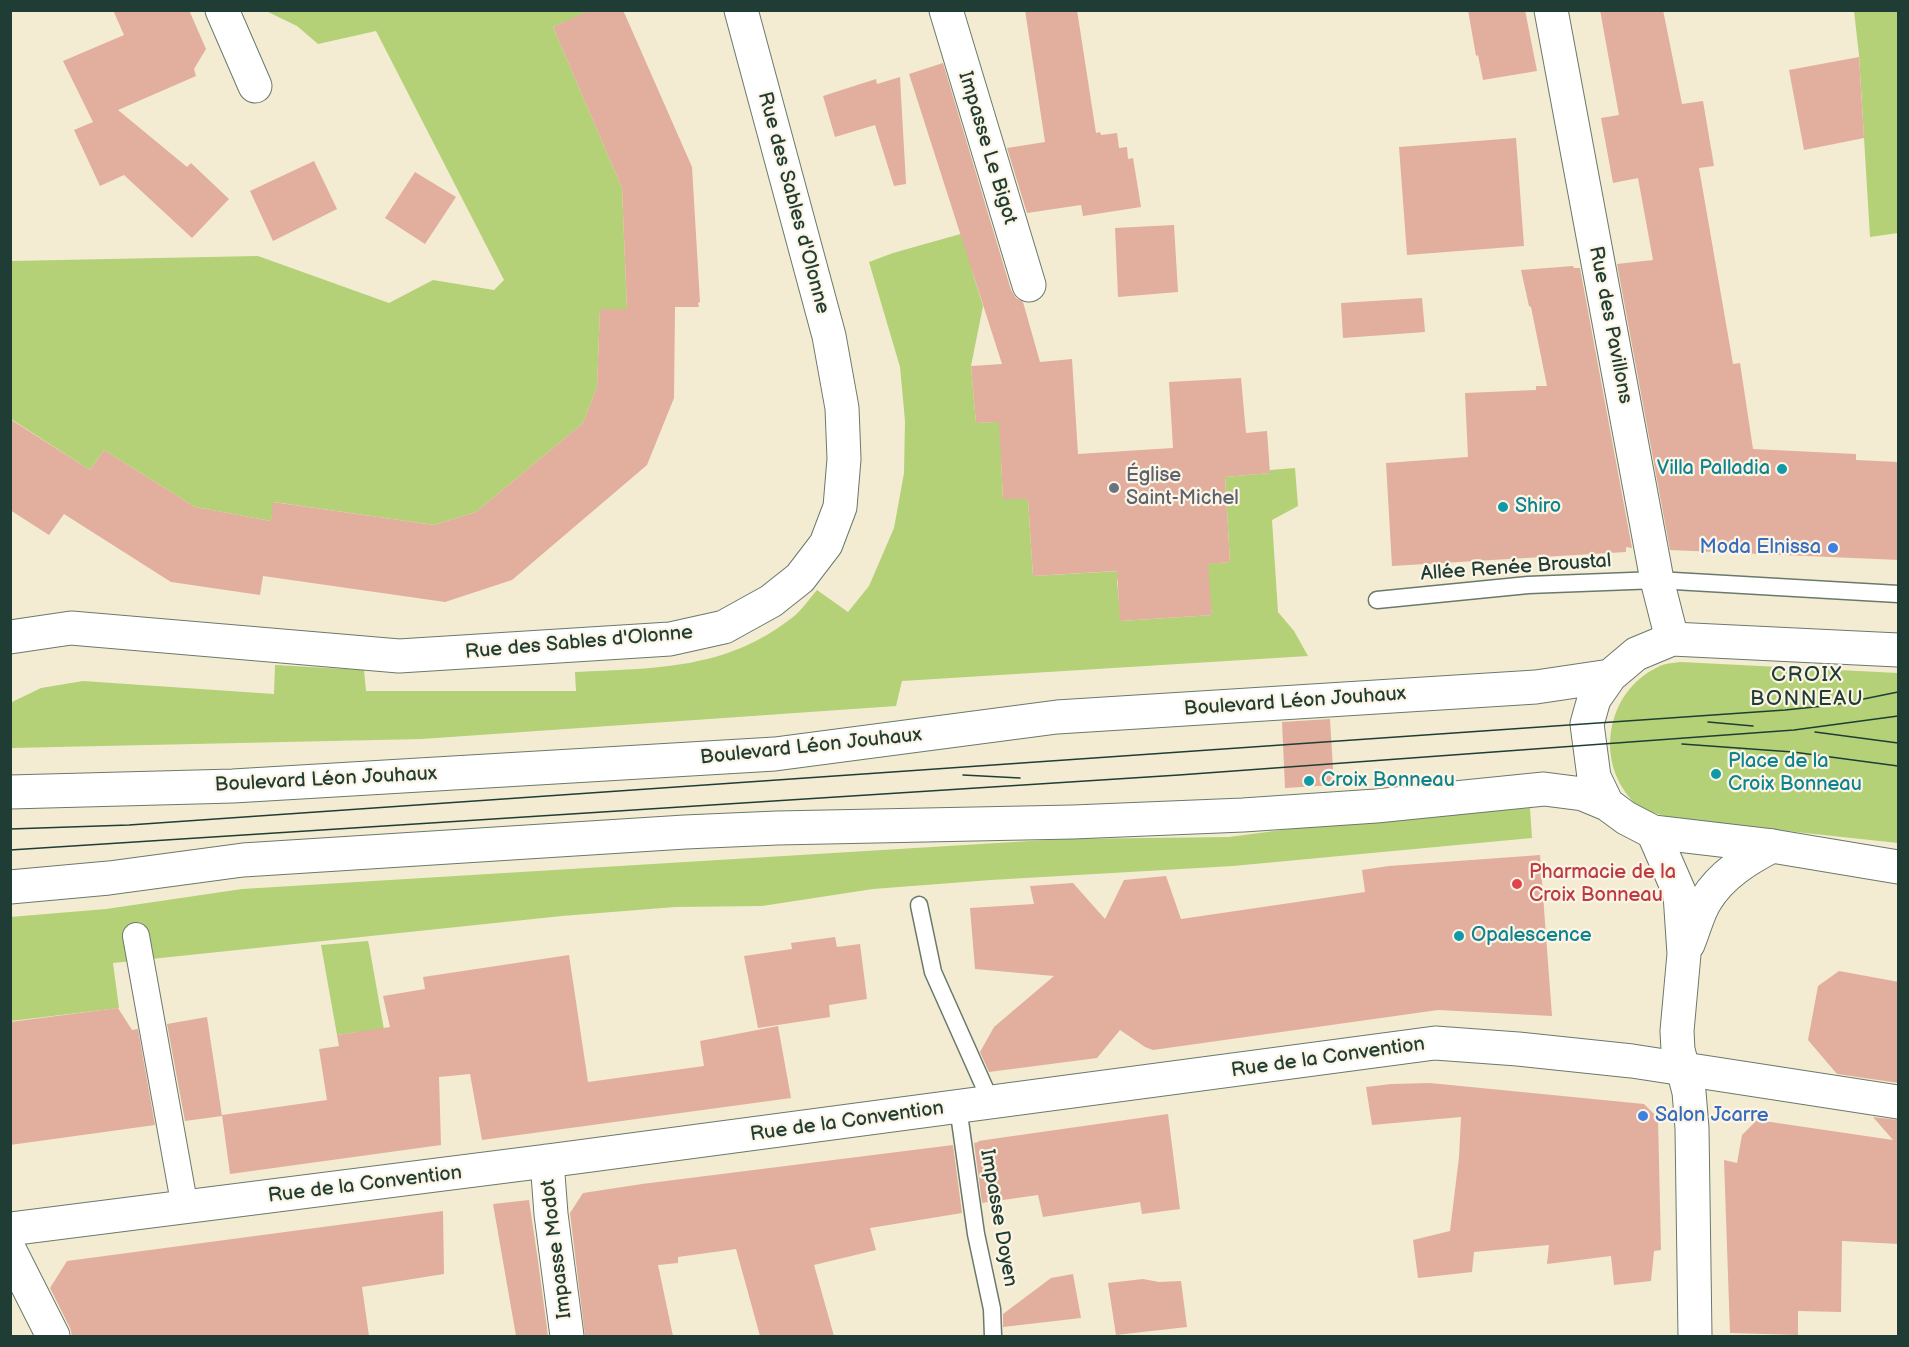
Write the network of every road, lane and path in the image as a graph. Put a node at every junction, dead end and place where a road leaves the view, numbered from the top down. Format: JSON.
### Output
{"nodes":[{"id":1,"x":222,"y":10,"type":"edge"},
{"id":2,"x":946,"y":10,"type":"edge"},
{"id":3,"x":1551,"y":10,"type":"edge"},
{"id":4,"x":740,"y":13,"type":"edge"},
{"id":5,"x":255,"y":86,"type":"dead end"},
{"id":6,"x":1029,"y":285,"type":"dead end"},
{"id":7,"x":1657,"y":580,"type":"junction"},
{"id":8,"x":1899,"y":594,"type":"edge"},
{"id":9,"x":1377,"y":600,"type":"dead end"},
{"id":10,"x":10,"y":638,"type":"edge"},
{"id":11,"x":1672,"y":639,"type":"junction"},
{"id":12,"x":1899,"y":650,"type":"edge"},
{"id":13,"x":1610,"y":676,"type":"junction"},
{"id":14,"x":10,"y":792,"type":"edge"},
{"id":15,"x":1607,"y":804,"type":"junction"},
{"id":16,"x":1653,"y":832,"type":"junction"},
{"id":17,"x":1772,"y":846,"type":"junction"},
{"id":18,"x":1899,"y":867,"type":"edge"},
{"id":19,"x":10,"y":887,"type":"edge"},
{"id":20,"x":919,"y":905,"type":"dead end"},
{"id":21,"x":136,"y":936,"type":"dead end"},
{"id":22,"x":1684,"y":954,"type":"junction"},
{"id":23,"x":1683,"y":1068,"type":"junction"},
{"id":24,"x":991,"y":1102,"type":"junction"},
{"id":25,"x":1899,"y":1102,"type":"edge"},
{"id":26,"x":958,"y":1107,"type":"junction"},
{"id":27,"x":548,"y":1161,"type":"junction"},
{"id":28,"x":185,"y":1208,"type":"junction"},
{"id":29,"x":10,"y":1229,"type":"edge"},
{"id":30,"x":10,"y":1251,"type":"edge"},
{"id":31,"x":54,"y":1336,"type":"edge"},
{"id":32,"x":567,"y":1336,"type":"edge"},
{"id":33,"x":993,"y":1336,"type":"edge"},
{"id":34,"x":1695,"y":1336,"type":"edge"}],
"edges":[{"from":1,"to":5,"type":"street"},
{"from":2,"to":6,"type":"street","name":"Impasse Le Bigot"},
{"from":3,"to":7,"type":"street","name":"Rue des Pavillons"},
{"from":4,"to":10,"type":"street","name":"Rue des Sables d'Olonne"},
{"from":7,"to":8,"type":"lane","name":"Allée Renée Broustal"},
{"from":7,"to":9,"type":"lane","name":"Allée Renée Broustal"},
{"from":7,"to":11,"type":"street","name":"Rue des Pavillons"},
{"from":11,"to":12,"type":"street"},
{"from":11,"to":13,"type":"street"},
{"from":13,"to":14,"type":"street","name":"Boulevard Léon Jouhaux"},
{"from":13,"to":15,"type":"street"},
{"from":15,"to":16,"type":"street"},
{"from":15,"to":19,"type":"street"},
{"from":16,"to":17,"type":"street"},
{"from":16,"to":22,"type":"street"},
{"from":17,"to":18,"type":"street"},
{"from":17,"to":22,"type":"street"},
{"from":20,"to":24,"type":"lane"},
{"from":21,"to":28,"type":"street"},
{"from":22,"to":23,"type":"street"},
{"from":23,"to":24,"type":"street","name":"Rue de la Convention"},
{"from":23,"to":25,"type":"street","name":"Rue de la Convention"},
{"from":23,"to":34,"type":"street"},
{"from":24,"to":26,"type":"street","name":"Rue de la Convention"},
{"from":26,"to":27,"type":"street","name":"Rue de la Convention"},
{"from":26,"to":33,"type":"lane","name":"Impasse Doyen"},
{"from":27,"to":28,"type":"street","name":"Rue de la Convention"},
{"from":27,"to":32,"type":"street","name":"Impasse Modot"},
{"from":28,"to":29,"type":"street","name":"Rue de la Convention"},
{"from":30,"to":31,"type":"street"}]}
